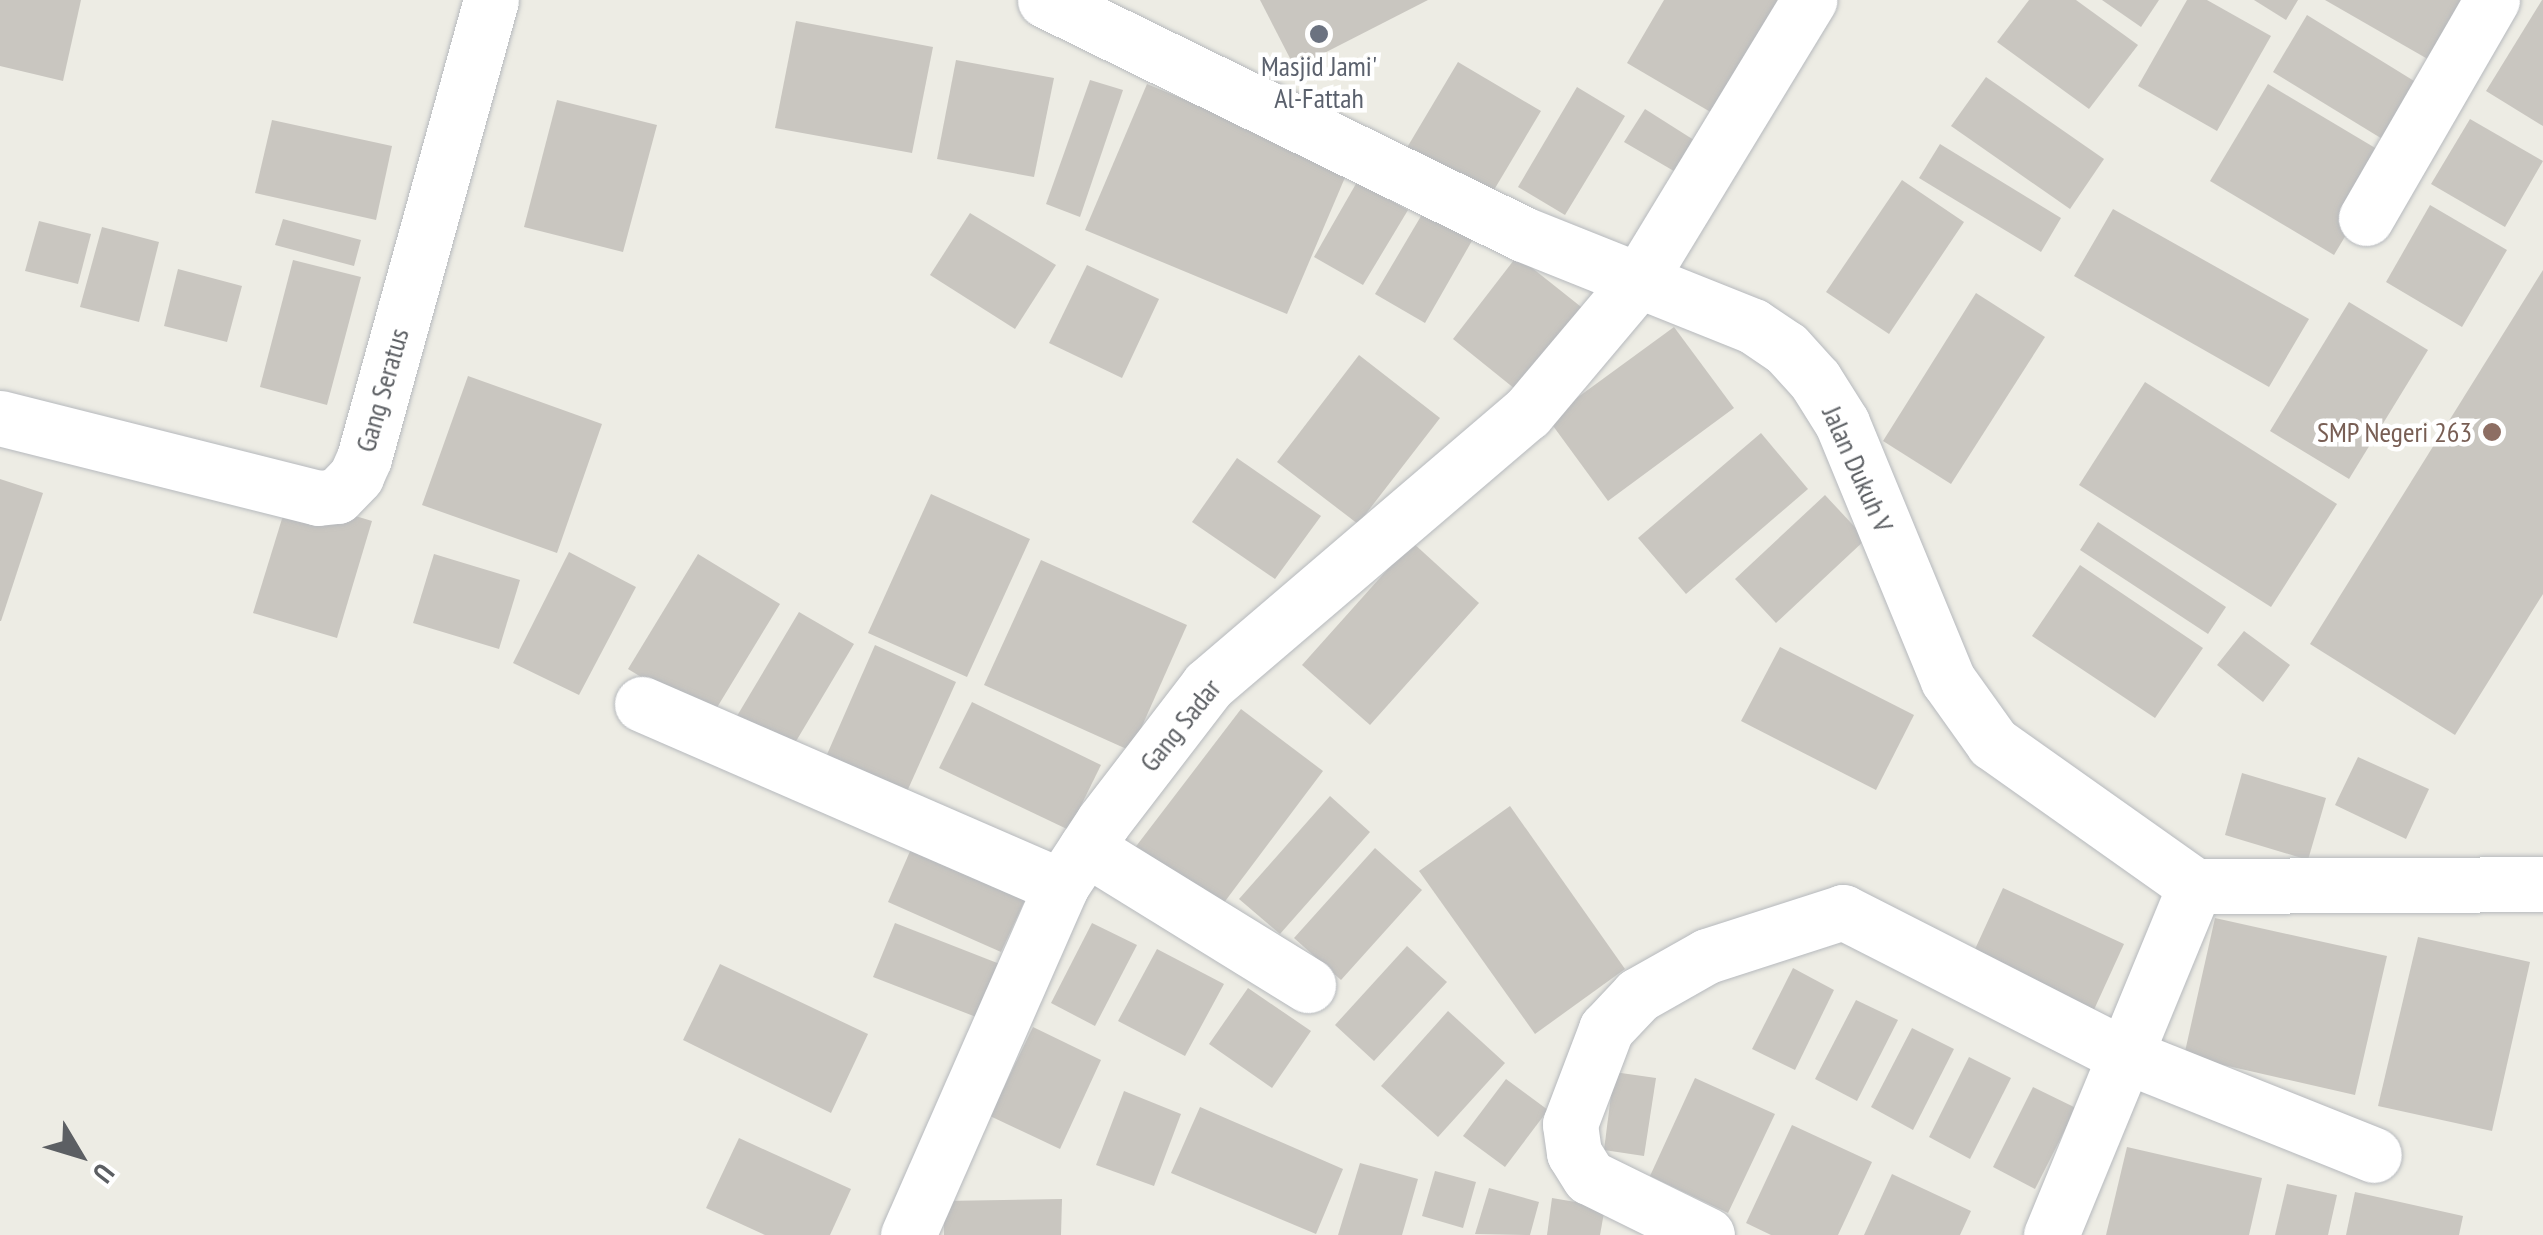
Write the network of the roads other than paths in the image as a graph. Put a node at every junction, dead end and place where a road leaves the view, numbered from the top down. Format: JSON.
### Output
{"nodes":[{"id":1,"x":491,"y":0,"type":"edge"},
{"id":2,"x":1045,"y":0,"type":"edge"},
{"id":3,"x":1809,"y":0,"type":"edge"},
{"id":4,"x":2492,"y":0,"type":"edge"},
{"id":5,"x":2366,"y":218,"type":"dead end"},
{"id":6,"x":1639,"y":280,"type":"junction"},
{"id":7,"x":0,"y":418,"type":"edge"},
{"id":8,"x":642,"y":704,"type":"dead end"},
{"id":9,"x":1073,"y":867,"type":"junction"},
{"id":10,"x":2543,"y":884,"type":"edge"},
{"id":11,"x":2195,"y":886,"type":"junction"},
{"id":12,"x":1308,"y":985,"type":"dead end"},
{"id":13,"x":2124,"y":1055,"type":"junction"},
{"id":14,"x":2374,"y":1155,"type":"dead end"},
{"id":15,"x":908,"y":1235,"type":"edge"},
{"id":16,"x":1707,"y":1235,"type":"edge"},
{"id":17,"x":2051,"y":1235,"type":"edge"}],
"edges":[{"from":1,"to":7,"type":"street","name":"Gang Seratus"},
{"from":2,"to":6,"type":"street","name":"Jalan Dukuh V"},
{"from":3,"to":6,"type":"street","name":"Gang Sadar"},
{"from":4,"to":5,"type":"street"},
{"from":6,"to":9,"type":"street","name":"Gang Sadar"},
{"from":6,"to":11,"type":"street","name":"Jalan Dukuh V"},
{"from":8,"to":9,"type":"street"},
{"from":9,"to":12,"type":"street"},
{"from":9,"to":15,"type":"street","name":"Gang Sadar"},
{"from":10,"to":11,"type":"street"},
{"from":11,"to":13,"type":"street"},
{"from":13,"to":14,"type":"street"},
{"from":13,"to":16,"type":"street"},
{"from":13,"to":17,"type":"street"}]}
